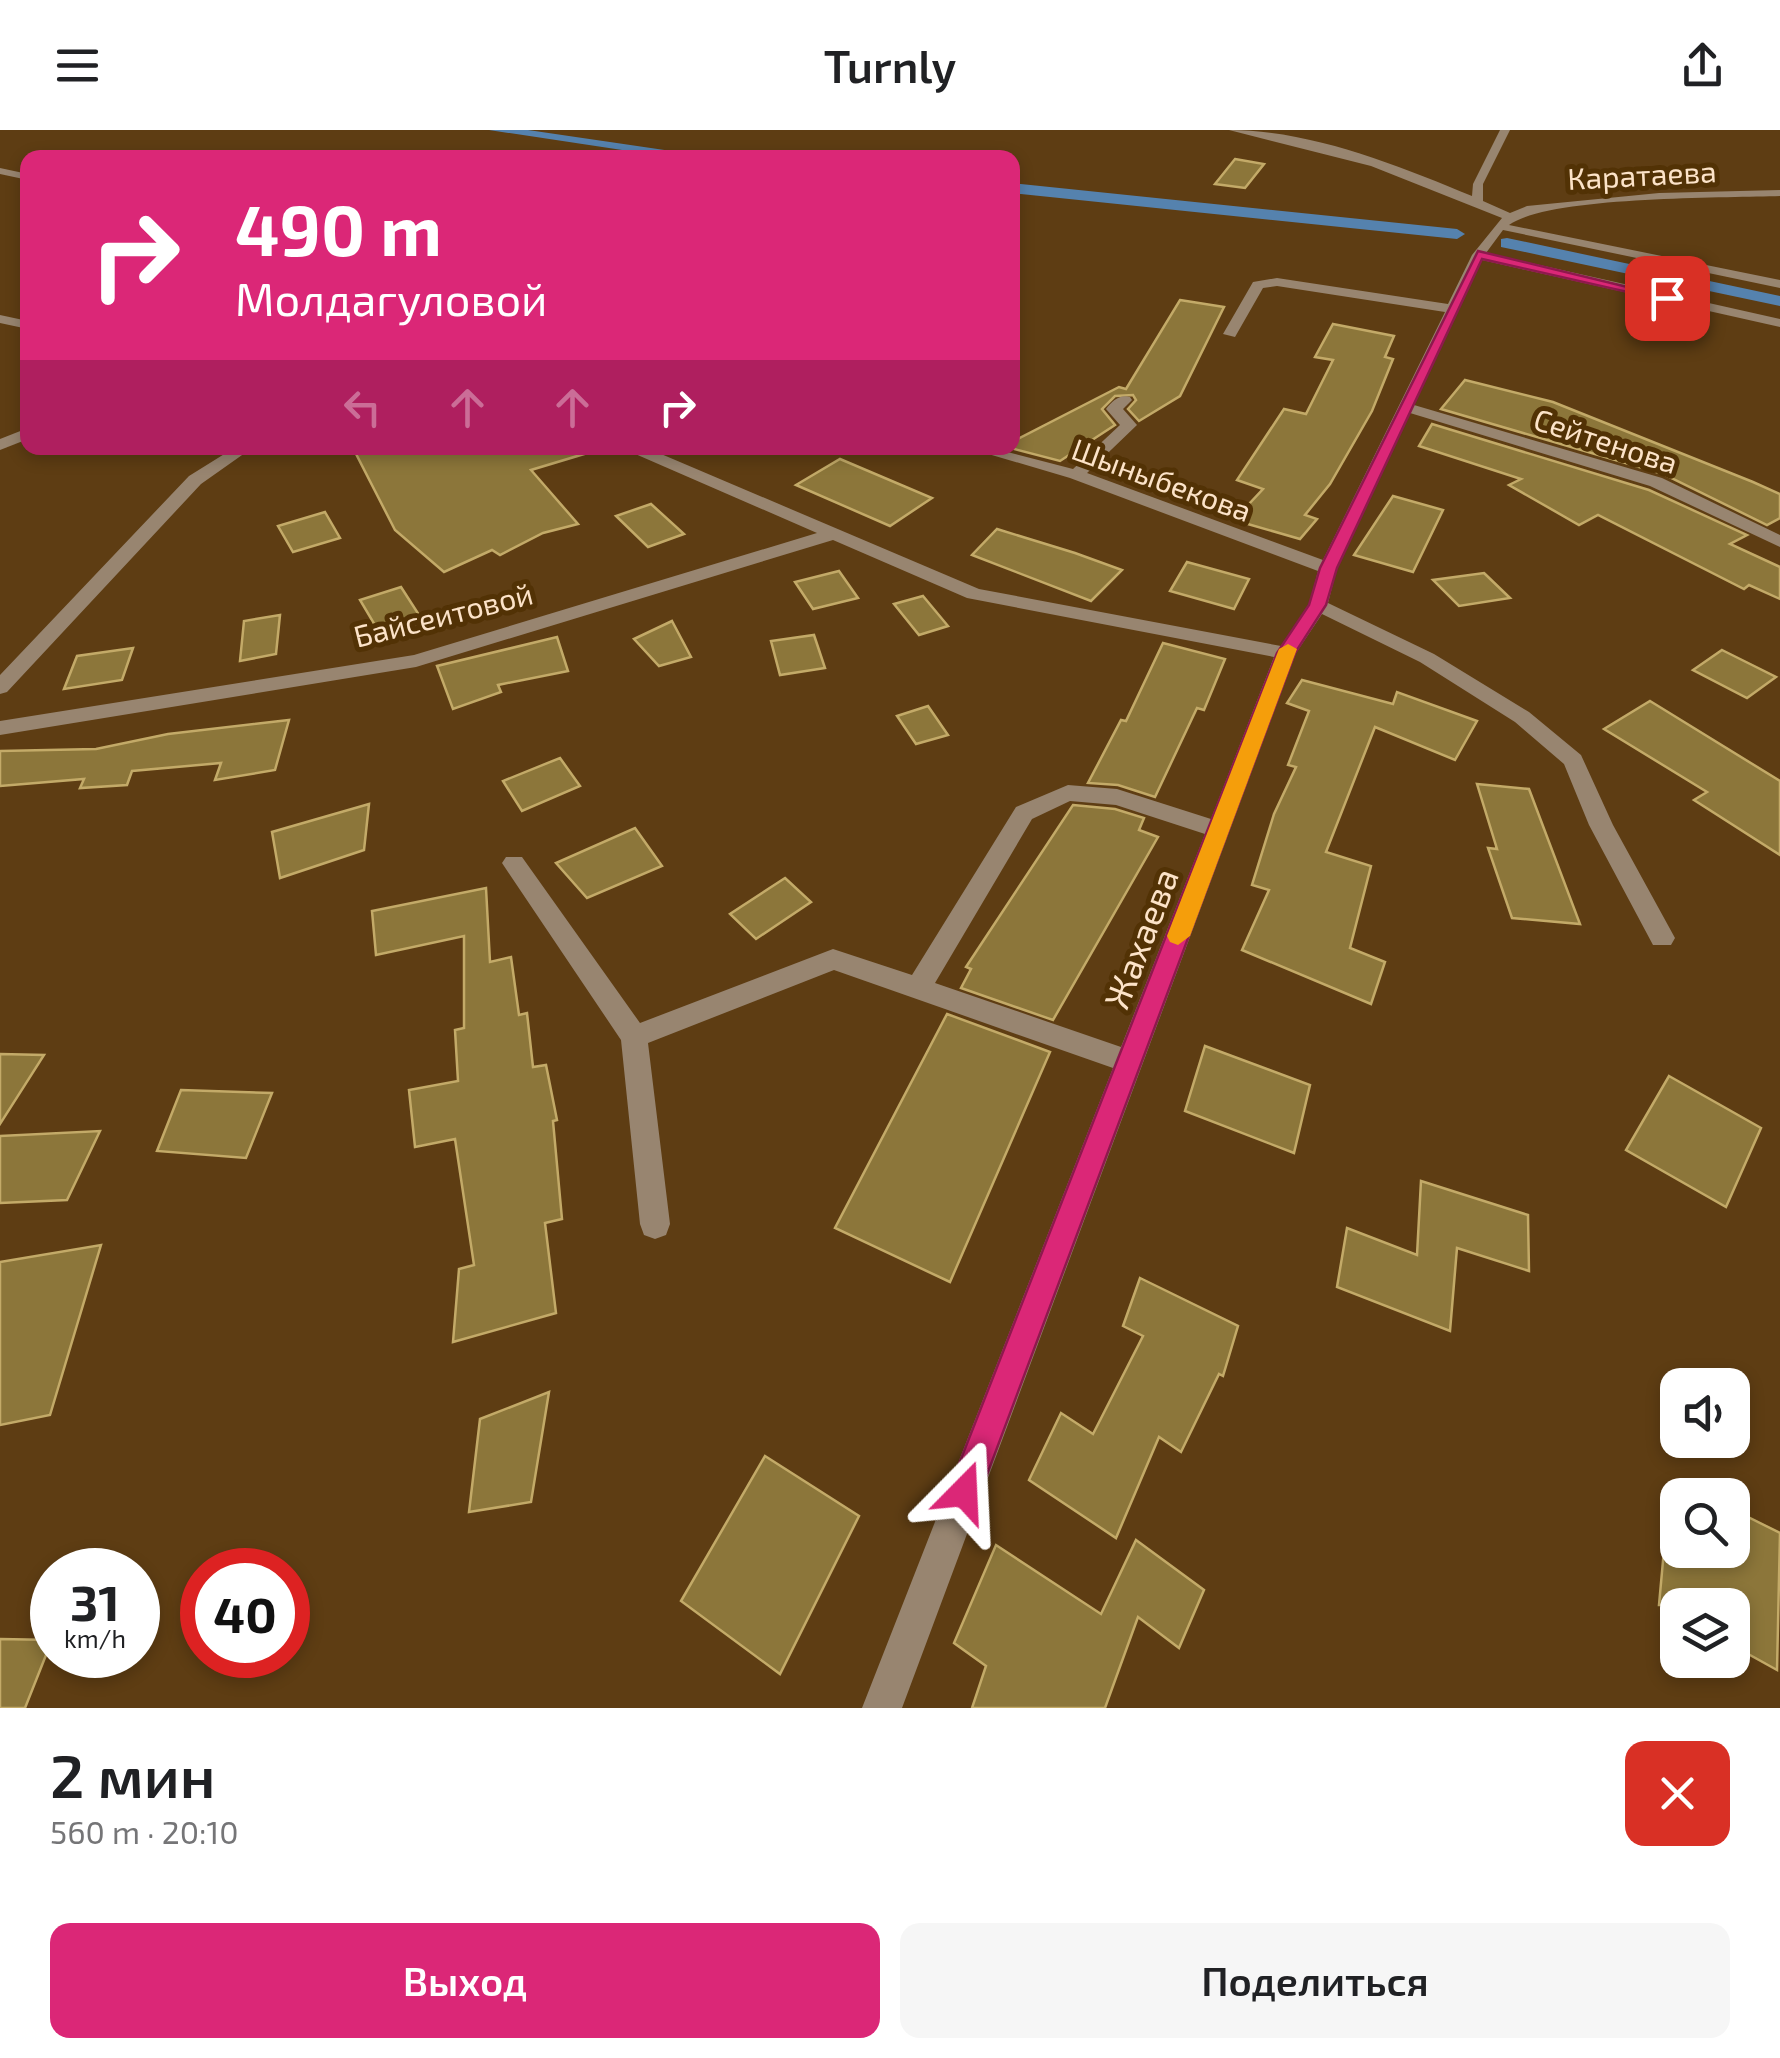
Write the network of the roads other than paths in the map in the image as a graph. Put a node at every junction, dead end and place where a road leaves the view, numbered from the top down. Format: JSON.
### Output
{"nodes":[{"id":1,"x":1234,"y":130,"type":"edge"},
{"id":2,"x":1505,"y":130,"type":"edge"},
{"id":3,"x":1780,"y":194,"type":"edge"},
{"id":4,"x":1477,"y":202,"type":"junction"},
{"id":5,"x":1492,"y":236,"type":"junction"},
{"id":6,"x":1780,"y":284,"type":"edge"},
{"id":7,"x":1454,"y":309,"type":"junction"},
{"id":8,"x":1780,"y":323,"type":"edge"},
{"id":9,"x":1230,"y":334,"type":"dead end"},
{"id":10,"x":1125,"y":400,"type":"dead end"},
{"id":11,"x":1408,"y":408,"type":"junction"},
{"id":12,"x":233,"y":455,"type":"edge"},
{"id":13,"x":650,"y":455,"type":"edge"},
{"id":14,"x":1003,"y":455,"type":"edge"},
{"id":15,"x":1076,"y":474,"type":"junction"},
{"id":16,"x":833,"y":534,"type":"junction"},
{"id":17,"x":1780,"y":542,"type":"edge"},
{"id":18,"x":1328,"y":568,"type":"junction"},
{"id":19,"x":1318,"y":605,"type":"junction"},
{"id":20,"x":1286,"y":653,"type":"junction"},
{"id":21,"x":0,"y":687,"type":"edge"},
{"id":22,"x":0,"y":728,"type":"edge"},
{"id":23,"x":1220,"y":830,"type":"junction"},
{"id":24,"x":514,"y":863,"type":"dead end"},
{"id":25,"x":1662,"y":938,"type":"dead end"},
{"id":26,"x":918,"y":988,"type":"junction"},
{"id":27,"x":634,"y":1037,"type":"junction"},
{"id":28,"x":1129,"y":1062,"type":"junction"},
{"id":29,"x":656,"y":1224,"type":"dead end"},
{"id":30,"x":882,"y":1708,"type":"edge"}],
"edges":[{"from":1,"to":4,"type":"street"},
{"from":2,"to":4,"type":"street"},
{"from":3,"to":5,"type":"street","name":"Каратаева"},
{"from":4,"to":5,"type":"street"},
{"from":5,"to":6,"type":"street"},
{"from":5,"to":7,"type":"street","name":"Жахаева"},
{"from":5,"to":8,"type":"street"},
{"from":7,"to":9,"type":"street"},
{"from":7,"to":11,"type":"street","name":"Жахаева"},
{"from":10,"to":15,"type":"street"},
{"from":11,"to":17,"type":"street","name":"Сейтенова"},
{"from":11,"to":18,"type":"street","name":"Жахаева"},
{"from":12,"to":21,"type":"street"},
{"from":13,"to":16,"type":"street"},
{"from":14,"to":15,"type":"street","name":"Шыныбекова"},
{"from":15,"to":18,"type":"street","name":"Шыныбекова"},
{"from":16,"to":20,"type":"street"},
{"from":16,"to":22,"type":"street","name":"Байсеитовой"},
{"from":18,"to":19,"type":"street","name":"Жахаева"},
{"from":19,"to":20,"type":"street","name":"Жахаева"},
{"from":19,"to":25,"type":"street"},
{"from":20,"to":23,"type":"street","name":"Жахаева"},
{"from":23,"to":26,"type":"street"},
{"from":23,"to":28,"type":"street","name":"Жахаева"},
{"from":24,"to":27,"type":"street"},
{"from":26,"to":27,"type":"street"},
{"from":26,"to":28,"type":"street"},
{"from":27,"to":29,"type":"street"},
{"from":28,"to":30,"type":"street","name":"Жахаева"}]}
